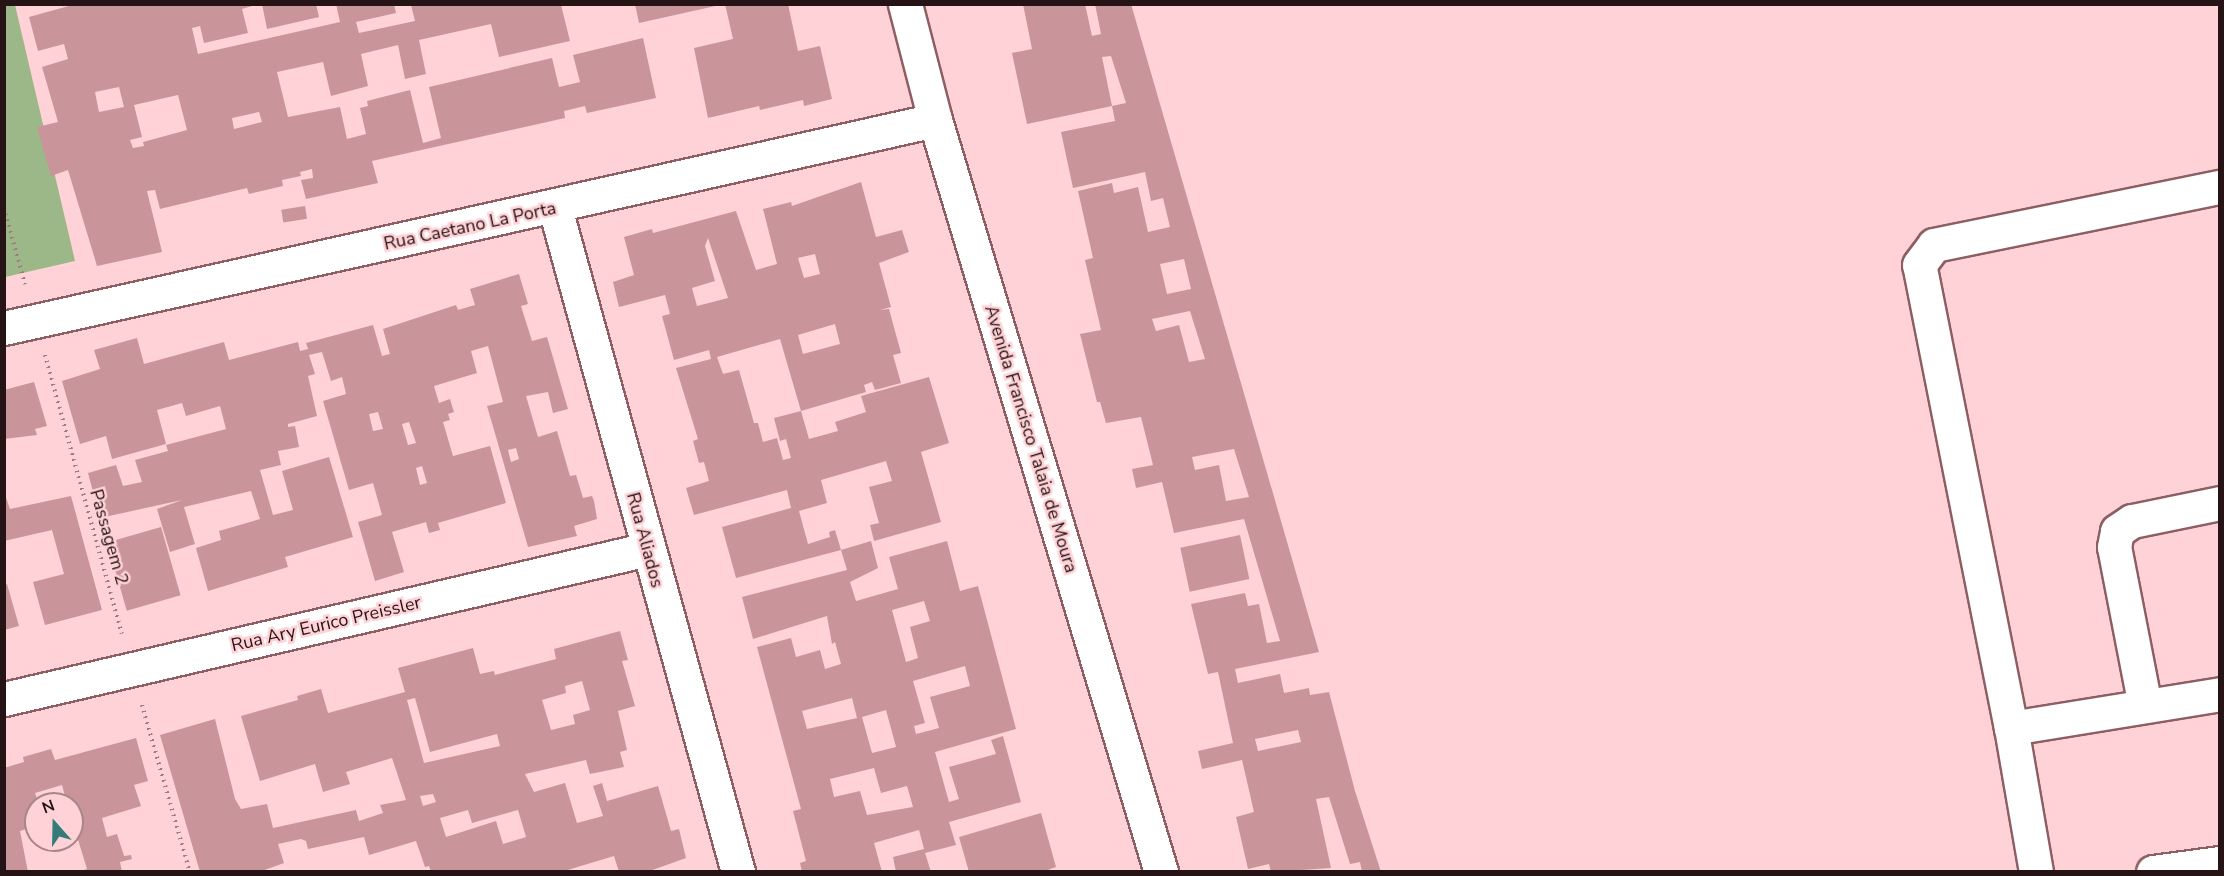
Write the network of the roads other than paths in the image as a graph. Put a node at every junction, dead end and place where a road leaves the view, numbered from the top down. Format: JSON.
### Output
{"nodes":[{"id":1,"x":905,"y":4,"type":"edge"},
{"id":2,"x":935,"y":120,"type":"junction"},
{"id":3,"x":2220,"y":186,"type":"edge"},
{"id":4,"x":555,"y":207,"type":"junction"},
{"id":5,"x":20,"y":325,"type":"edge"},
{"id":6,"x":2220,"y":503,"type":"edge"},
{"id":7,"x":648,"y":549,"type":"junction"},
{"id":8,"x":2220,"y":694,"type":"edge"},
{"id":9,"x":4,"y":699,"type":"edge"},
{"id":10,"x":2145,"y":706,"type":"junction"},
{"id":11,"x":2011,"y":728,"type":"junction"},
{"id":12,"x":2220,"y":863,"type":"edge"},
{"id":13,"x":738,"y":872,"type":"edge"},
{"id":14,"x":1161,"y":872,"type":"edge"},
{"id":15,"x":2036,"y":872,"type":"edge"},
{"id":16,"x":2153,"y":872,"type":"edge"}],
"edges":[{"from":1,"to":2,"type":"street","name":"Avenida Francisco Talaia de Moura"},
{"from":2,"to":4,"type":"street","name":"Rua Caetano La Porta"},
{"from":2,"to":14,"type":"street","name":"Avenida Francisco Talaia de Moura"},
{"from":3,"to":11,"type":"street"},
{"from":4,"to":5,"type":"street","name":"Rua Caetano La Porta"},
{"from":4,"to":7,"type":"street","name":"Rua Aliados"},
{"from":6,"to":10,"type":"street"},
{"from":7,"to":9,"type":"street","name":"Rua Ary Eurico Preissler"},
{"from":7,"to":13,"type":"street","name":"Rua Aliados"},
{"from":8,"to":10,"type":"street"},
{"from":10,"to":11,"type":"street"},
{"from":11,"to":15,"type":"street"},
{"from":12,"to":16,"type":"street"}]}
